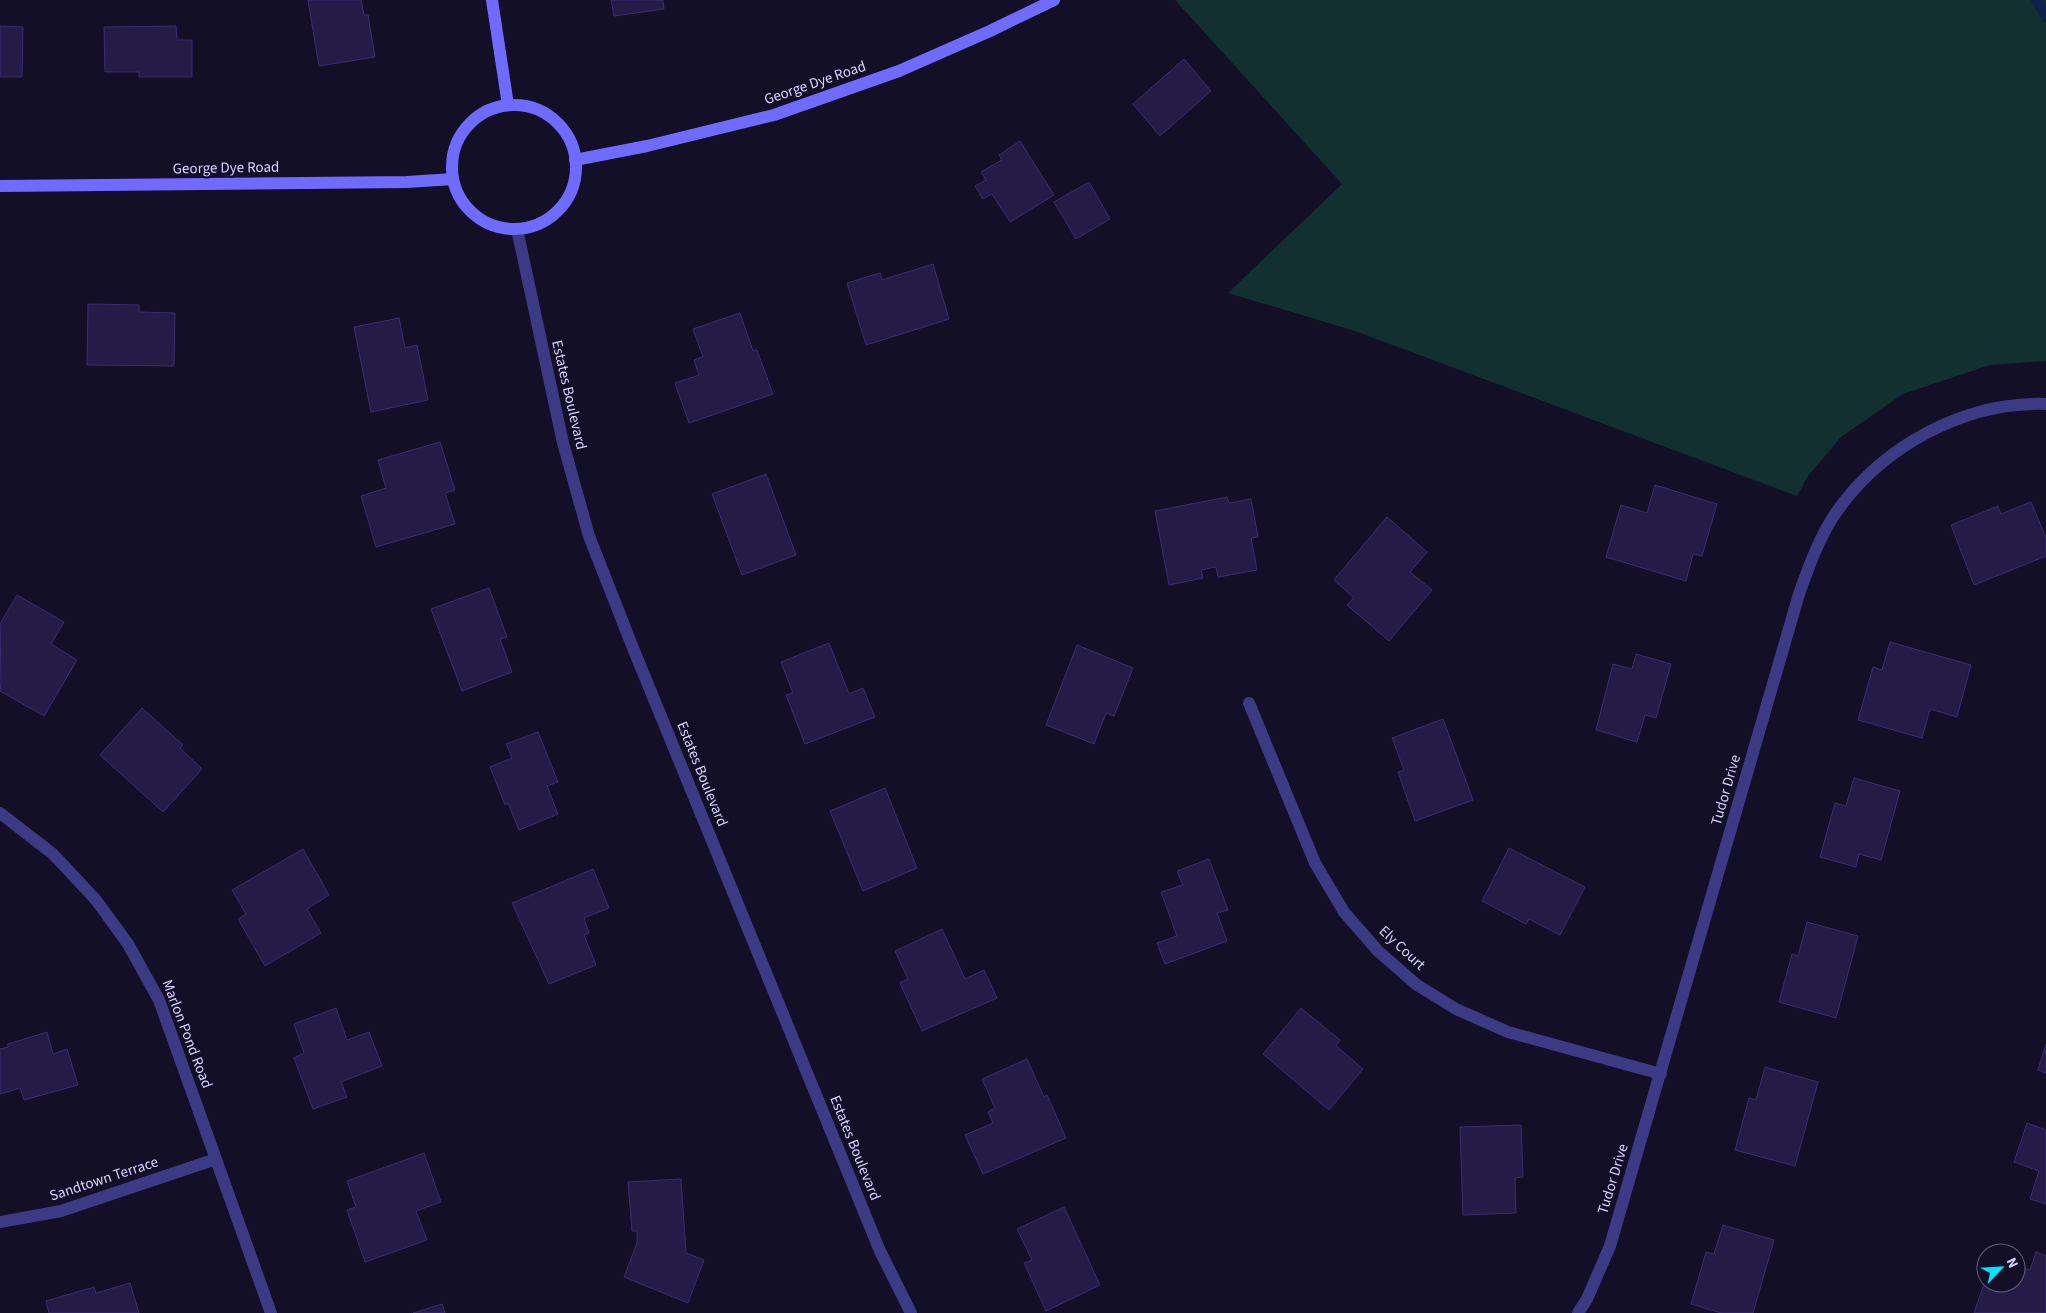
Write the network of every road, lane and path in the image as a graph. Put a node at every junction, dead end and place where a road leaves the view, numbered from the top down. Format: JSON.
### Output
{"nodes":[{"id":1,"x":492,"y":0,"type":"edge"},
{"id":2,"x":1054,"y":0,"type":"edge"},
{"id":3,"x":508,"y":104,"type":"junction"},
{"id":4,"x":575,"y":160,"type":"junction"},
{"id":5,"x":453,"y":179,"type":"junction"},
{"id":6,"x":0,"y":186,"type":"edge"},
{"id":7,"x":517,"y":228,"type":"junction"},
{"id":8,"x":2046,"y":404,"type":"edge"},
{"id":9,"x":1249,"y":703,"type":"dead end"},
{"id":10,"x":0,"y":813,"type":"edge"},
{"id":11,"x":1661,"y":1074,"type":"junction"},
{"id":12,"x":216,"y":1159,"type":"junction"},
{"id":13,"x":0,"y":1222,"type":"edge"},
{"id":14,"x":271,"y":1313,"type":"edge"},
{"id":15,"x":911,"y":1313,"type":"edge"},
{"id":16,"x":1578,"y":1313,"type":"edge"}],
"edges":[{"from":1,"to":3,"type":"street"},
{"from":2,"to":4,"type":"street","name":"George Dye Road"},
{"from":3,"to":4,"type":"street"},
{"from":3,"to":5,"type":"street"},
{"from":4,"to":7,"type":"street"},
{"from":5,"to":6,"type":"street","name":"George Dye Road"},
{"from":5,"to":7,"type":"street"},
{"from":7,"to":15,"type":"street","name":"Estates Boulevard"},
{"from":8,"to":11,"type":"street","name":"Tudor Drive"},
{"from":9,"to":11,"type":"street","name":"Ely Court"},
{"from":10,"to":12,"type":"street","name":"Marlon Pond Road"},
{"from":11,"to":16,"type":"street","name":"Tudor Drive"},
{"from":12,"to":13,"type":"street","name":"Sandtown Terrace"},
{"from":12,"to":14,"type":"street","name":"Marlon Pond Road"}]}
